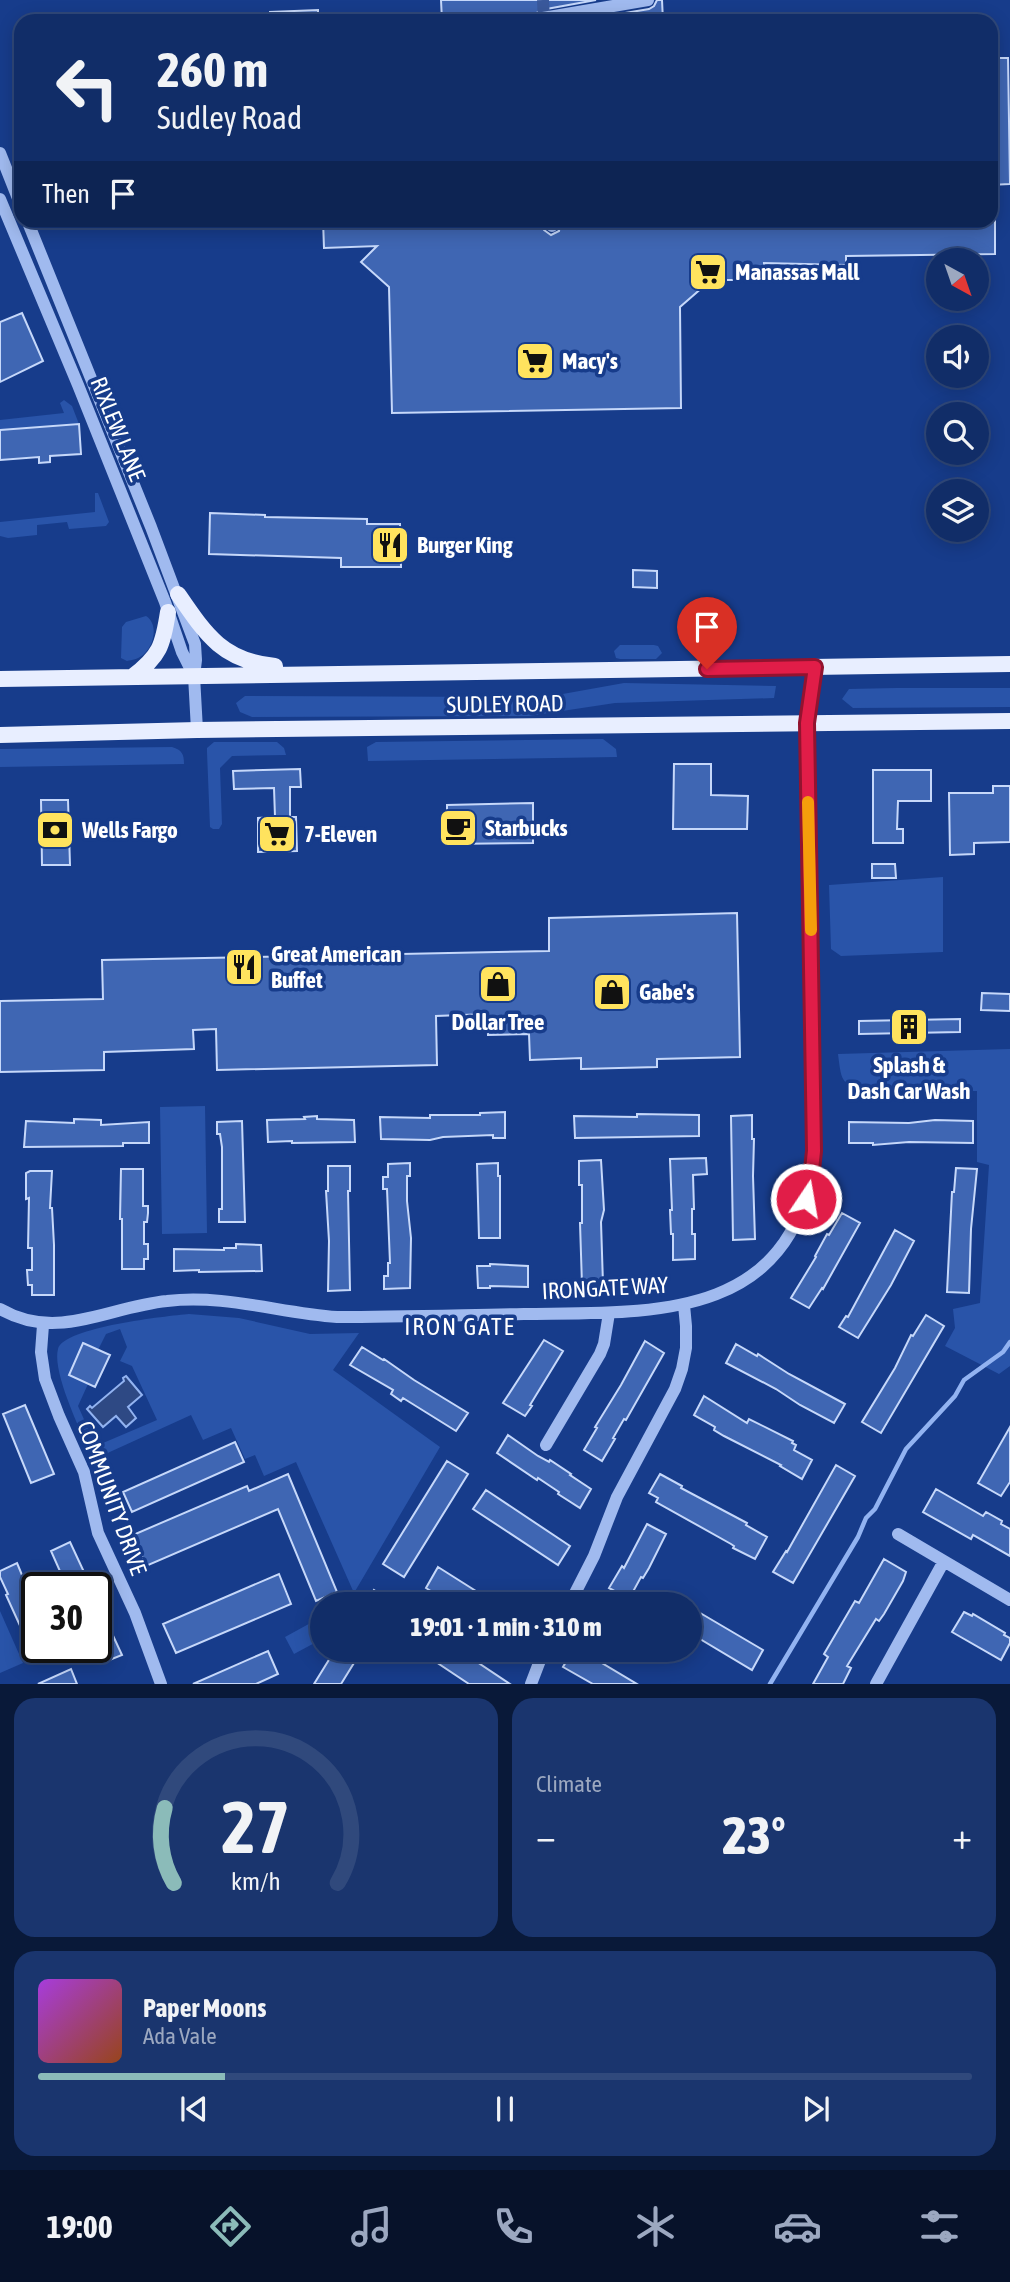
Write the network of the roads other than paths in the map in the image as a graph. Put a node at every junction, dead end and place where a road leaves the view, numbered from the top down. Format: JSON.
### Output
{"nodes":[{"id":1,"x":648,"y":0,"type":"edge"},
{"id":2,"x":566,"y":14,"type":"edge"},
{"id":3,"x":0,"y":153,"type":"edge"},
{"id":4,"x":14,"y":188,"type":"edge"},
{"id":5,"x":0,"y":200,"type":"edge"},
{"id":6,"x":30,"y":228,"type":"edge"},
{"id":7,"x":177,"y":594,"type":"junction"},
{"id":8,"x":168,"y":612,"type":"junction"},
{"id":9,"x":1010,"y":664,"type":"edge"},
{"id":10,"x":815,"y":667,"type":"junction"},
{"id":11,"x":341,"y":674,"type":"junction"},
{"id":12,"x":194,"y":676,"type":"junction"},
{"id":13,"x":132,"y":677,"type":"junction"},
{"id":14,"x":0,"y":679,"type":"edge"},
{"id":15,"x":1010,"y":721,"type":"edge"},
{"id":16,"x":807,"y":723,"type":"junction"},
{"id":17,"x":197,"y":730,"type":"junction"},
{"id":18,"x":0,"y":735,"type":"edge"},
{"id":19,"x":684,"y":1305,"type":"junction"},
{"id":20,"x":0,"y":1309,"type":"edge"},
{"id":21,"x":608,"y":1313,"type":"junction"},
{"id":22,"x":43,"y":1325,"type":"junction"},
{"id":23,"x":546,"y":1445,"type":"dead end"},
{"id":24,"x":898,"y":1534,"type":"dead end"},
{"id":25,"x":944,"y":1561,"type":"junction"},
{"id":26,"x":576,"y":1592,"type":"edge"},
{"id":27,"x":1010,"y":1600,"type":"edge"},
{"id":28,"x":539,"y":1662,"type":"edge"},
{"id":29,"x":161,"y":1684,"type":"edge"},
{"id":30,"x":531,"y":1684,"type":"edge"},
{"id":31,"x":876,"y":1684,"type":"edge"}],
"edges":[{"from":1,"to":2,"type":"street"},
{"from":3,"to":4,"type":"street"},
{"from":5,"to":8,"type":"street","name":"RIXLEW LANE"},
{"from":6,"to":7,"type":"street","name":"RIXLEW LANE"},
{"from":7,"to":11,"type":"main road"},
{"from":7,"to":12,"type":"street","name":"RIXLEW LANE"},
{"from":8,"to":12,"type":"street","name":"RIXLEW LANE"},
{"from":8,"to":13,"type":"main road"},
{"from":9,"to":10,"type":"main road","name":"SUDLEY ROAD"},
{"from":10,"to":11,"type":"main road","name":"SUDLEY ROAD"},
{"from":10,"to":16,"type":"street","name":"IRONGATE WAY"},
{"from":11,"to":12,"type":"main road","name":"SUDLEY ROAD"},
{"from":12,"to":13,"type":"main road","name":"SUDLEY ROAD"},
{"from":12,"to":17,"type":"street","name":"RIXLEW LANE"},
{"from":13,"to":14,"type":"main road","name":"SUDLEY ROAD"},
{"from":15,"to":16,"type":"main road","name":"SUDLEY ROAD"},
{"from":16,"to":17,"type":"main road","name":"SUDLEY ROAD"},
{"from":16,"to":19,"type":"street","name":"IRONGATE WAY"},
{"from":17,"to":18,"type":"main road","name":"SUDLEY ROAD"},
{"from":19,"to":21,"type":"street","name":"IRONGATE WAY"},
{"from":19,"to":26,"type":"street"},
{"from":20,"to":22,"type":"street","name":"IRONGATE WAY"},
{"from":21,"to":22,"type":"street","name":"IRONGATE WAY"},
{"from":21,"to":23,"type":"street"},
{"from":22,"to":29,"type":"street","name":"COMMUNITY DRIVE"},
{"from":24,"to":25,"type":"street"},
{"from":25,"to":27,"type":"street"},
{"from":25,"to":31,"type":"street"},
{"from":28,"to":30,"type":"street"}]}
